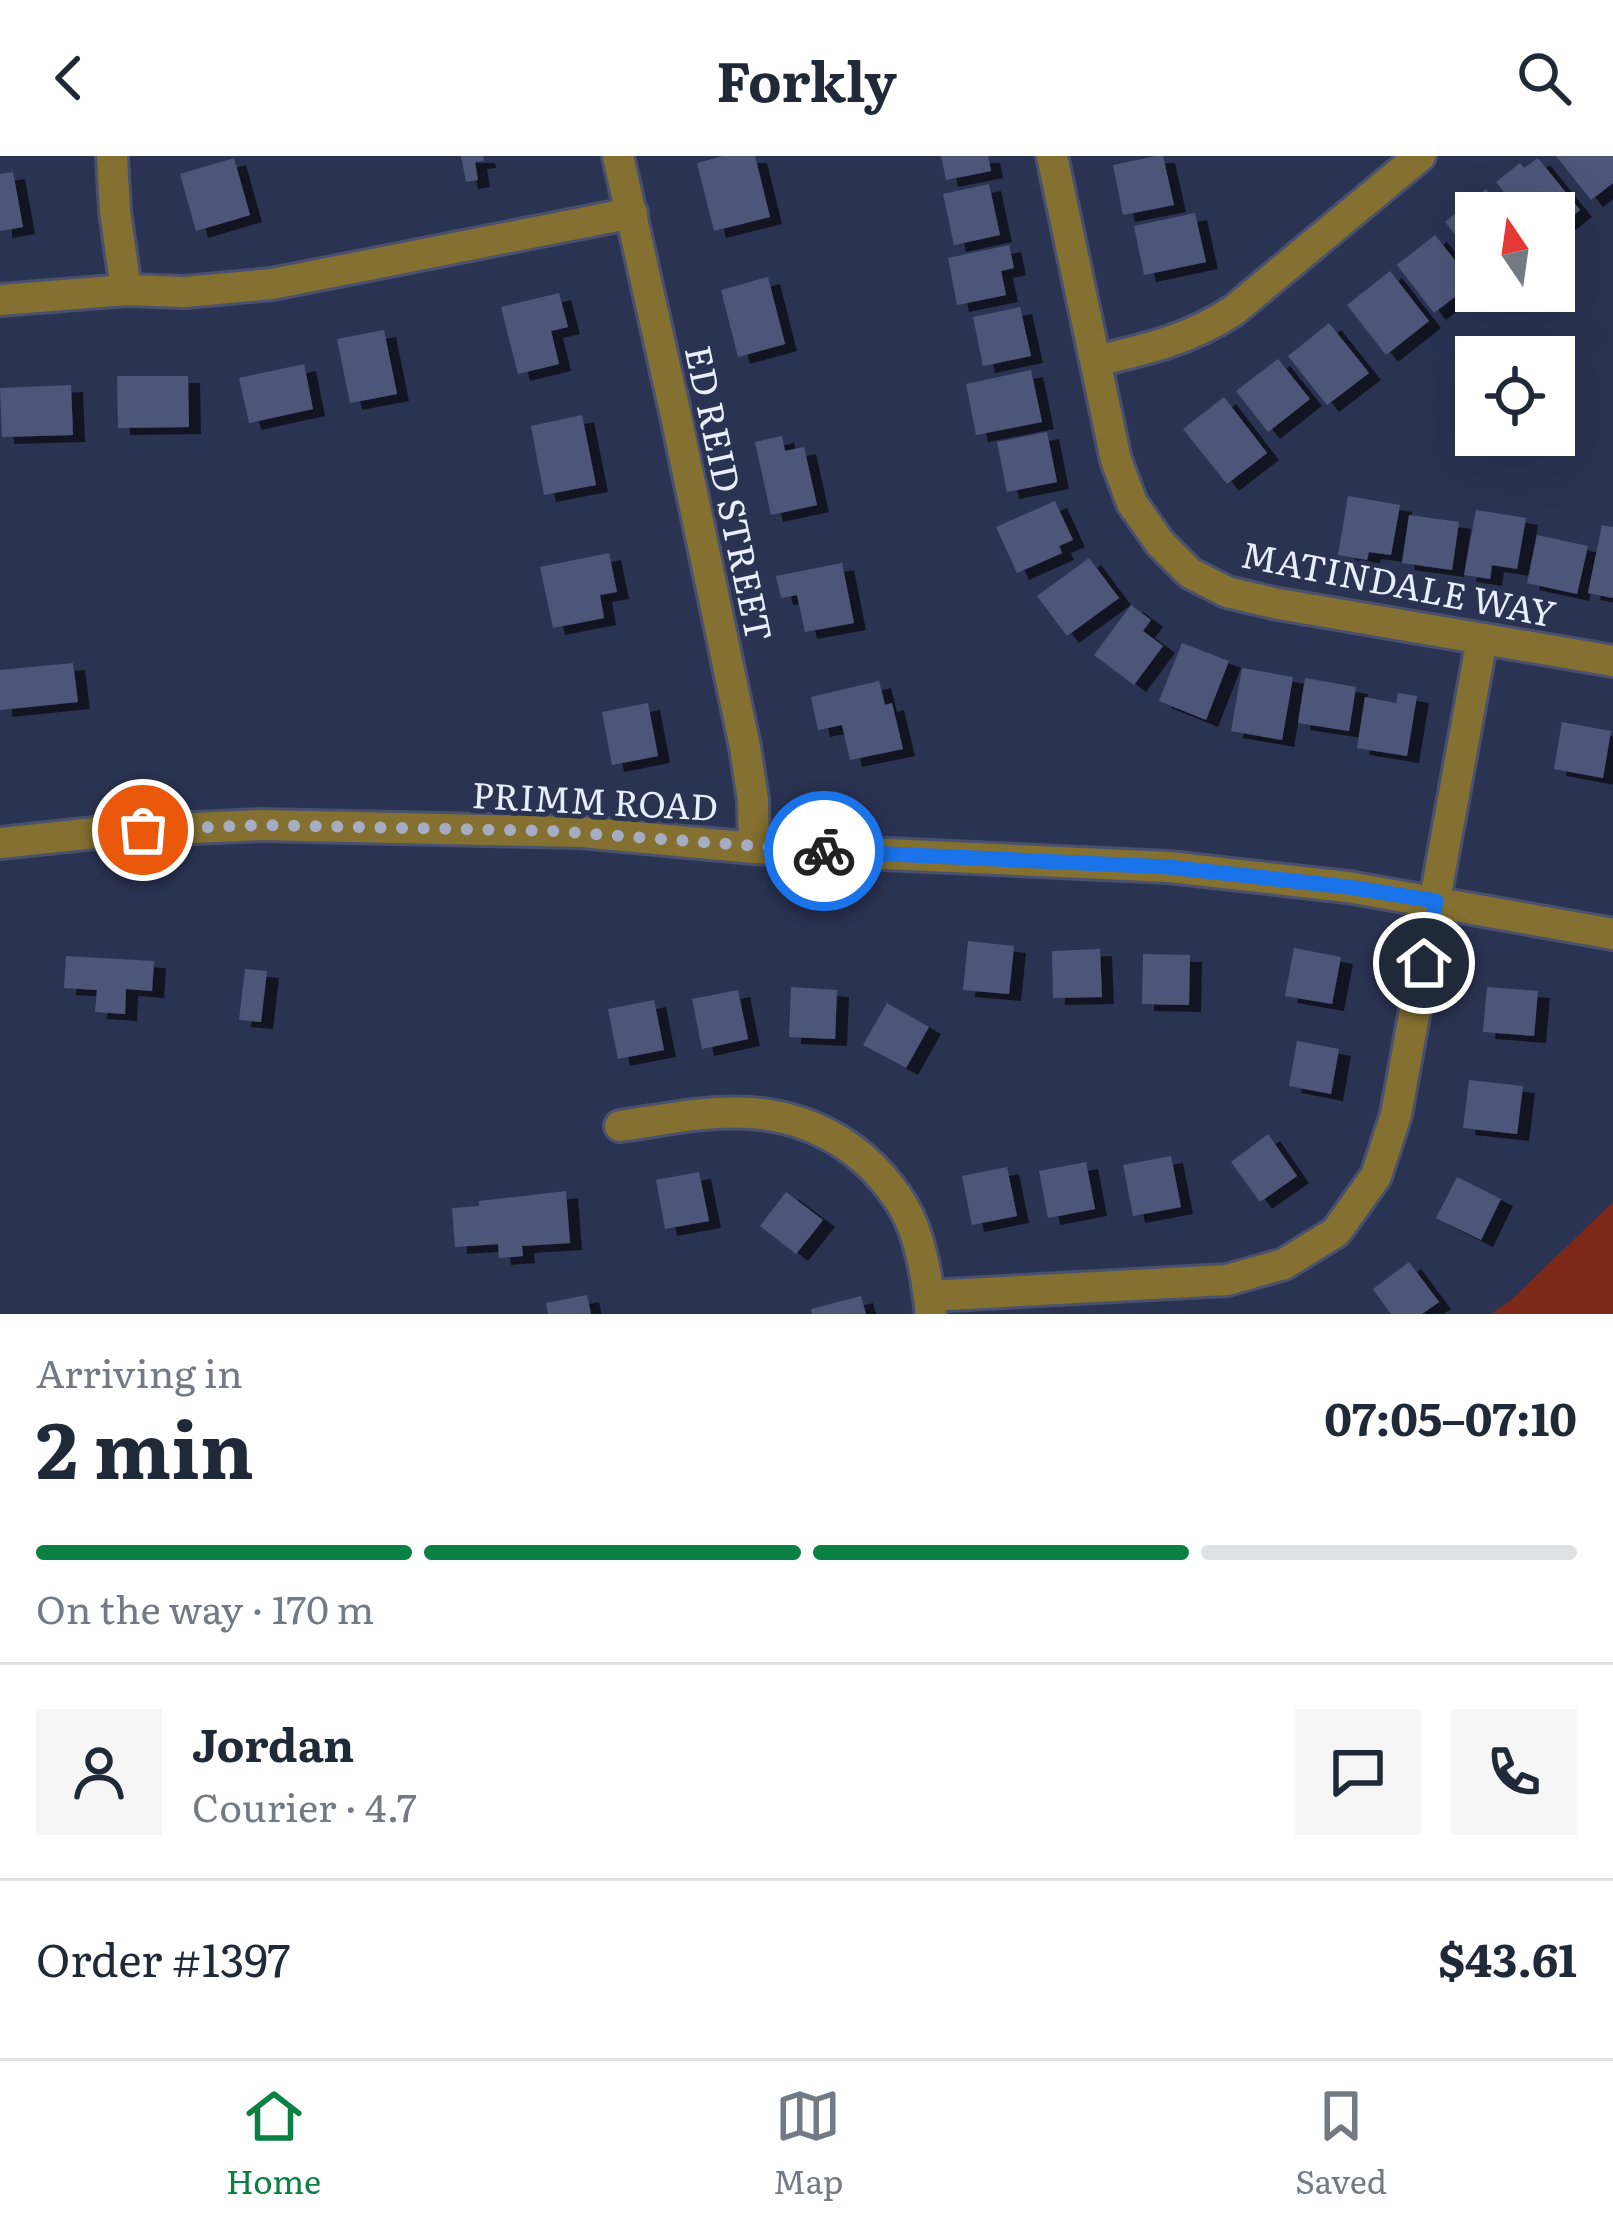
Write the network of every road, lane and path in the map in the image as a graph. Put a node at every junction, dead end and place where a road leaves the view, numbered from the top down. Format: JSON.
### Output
{"nodes":[{"id":1,"x":112,"y":156,"type":"edge"},
{"id":2,"x":618,"y":156,"type":"edge"},
{"id":3,"x":1052,"y":156,"type":"edge"},
{"id":4,"x":1420,"y":156,"type":"edge"},
{"id":5,"x":632,"y":213,"type":"junction"},
{"id":6,"x":127,"y":290,"type":"junction"},
{"id":7,"x":0,"y":300,"type":"edge"},
{"id":8,"x":1096,"y":361,"type":"junction"},
{"id":9,"x":1482,"y":638,"type":"junction"},
{"id":10,"x":1613,"y":661,"type":"edge"},
{"id":11,"x":0,"y":843,"type":"edge"},
{"id":12,"x":754,"y":848,"type":"junction"},
{"id":13,"x":1436,"y":901,"type":"junction"},
{"id":14,"x":1613,"y":934,"type":"edge"},
{"id":15,"x":620,"y":1126,"type":"dead end"},
{"id":16,"x":930,"y":1305,"type":"edge"}],
"edges":[{"from":1,"to":6,"type":"street"},
{"from":2,"to":5,"type":"street","name":"ED REID STREET"},
{"from":3,"to":8,"type":"street","name":"MATINDALE WAY"},
{"from":4,"to":8,"type":"street"},
{"from":5,"to":6,"type":"street"},
{"from":5,"to":12,"type":"street","name":"ED REID STREET"},
{"from":6,"to":7,"type":"street"},
{"from":8,"to":9,"type":"street","name":"MATINDALE WAY"},
{"from":9,"to":10,"type":"street","name":"MATINDALE WAY"},
{"from":9,"to":13,"type":"street"},
{"from":11,"to":12,"type":"street","name":"PRIMM ROAD"},
{"from":12,"to":13,"type":"street","name":"PRIMM ROAD"},
{"from":13,"to":14,"type":"street","name":"PRIMM ROAD"},
{"from":13,"to":16,"type":"street"},
{"from":15,"to":16,"type":"street"}]}
